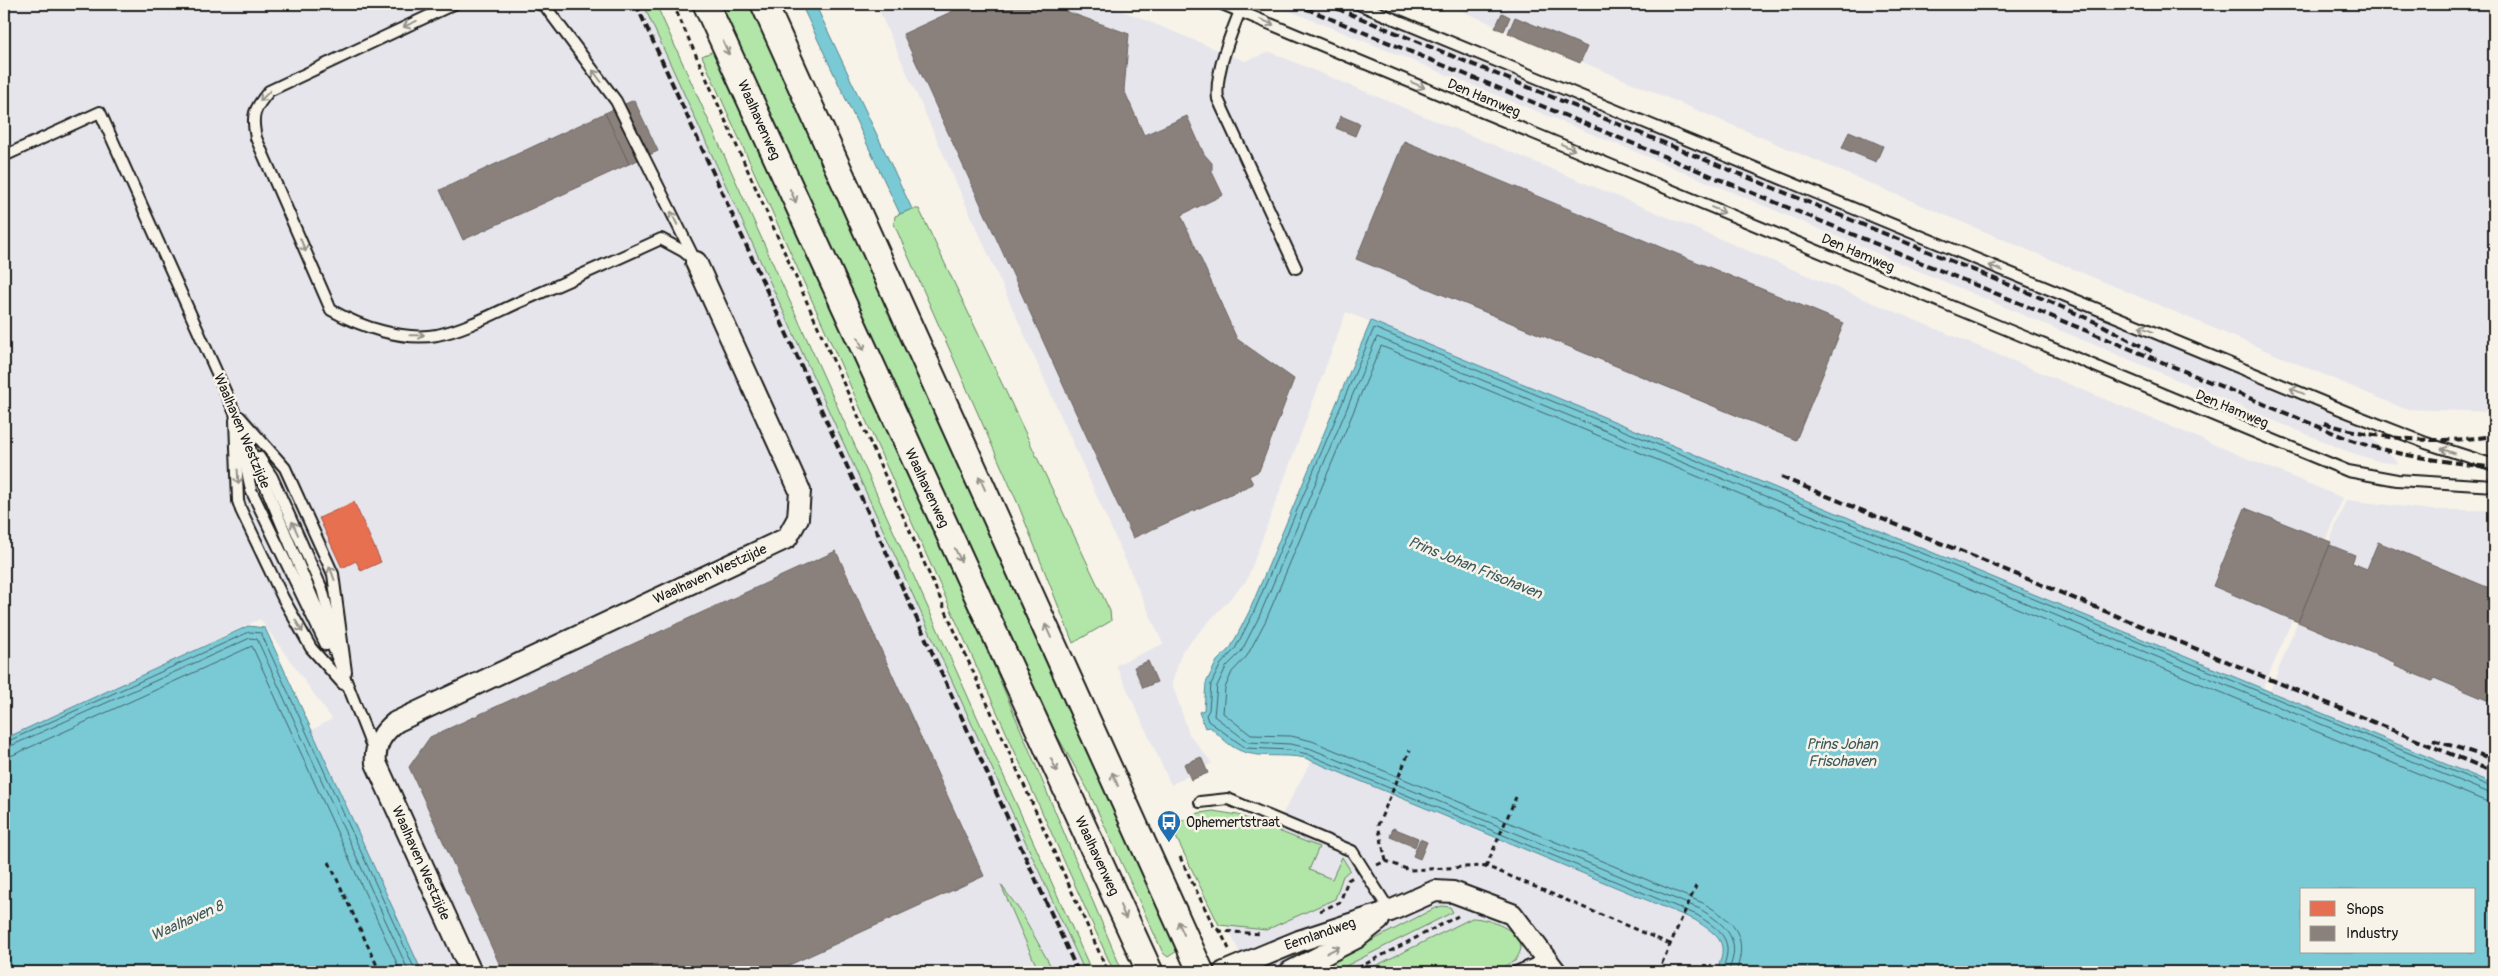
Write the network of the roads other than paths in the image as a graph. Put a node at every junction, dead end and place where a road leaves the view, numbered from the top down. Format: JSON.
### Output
{"nodes":[{"id":1,"x":454,"y":4,"type":"edge"},
{"id":2,"x":540,"y":4,"type":"edge"},
{"id":3,"x":706,"y":4,"type":"edge"},
{"id":4,"x":764,"y":4,"type":"edge"},
{"id":5,"x":1222,"y":4,"type":"edge"},
{"id":6,"x":1358,"y":4,"type":"edge"},
{"id":7,"x":1242,"y":7,"type":"edge"},
{"id":8,"x":4,"y":156,"type":"edge"},
{"id":9,"x":696,"y":262,"type":"junction"},
{"id":10,"x":1296,"y":268,"type":"dead end"},
{"id":11,"x":234,"y":411,"type":"junction"},
{"id":12,"x":2494,"y":465,"type":"edge"},
{"id":13,"x":2494,"y":486,"type":"edge"},
{"id":14,"x":348,"y":690,"type":"junction"},
{"id":15,"x":375,"y":753,"type":"junction"},
{"id":16,"x":1200,"y":802,"type":"dead end"},
{"id":17,"x":1390,"y":911,"type":"junction"},
{"id":18,"x":1551,"y":966,"type":"edge"},
{"id":19,"x":471,"y":972,"type":"edge"},
{"id":20,"x":1150,"y":972,"type":"edge"},
{"id":21,"x":1201,"y":972,"type":"edge"},
{"id":22,"x":1224,"y":972,"type":"edge"},
{"id":23,"x":1290,"y":972,"type":"edge"},
{"id":24,"x":1516,"y":972,"type":"edge"}],
"edges":[{"from":1,"to":9,"type":"lane","one_way":true},
{"from":9,"to":2,"type":"lane","one_way":true},
{"from":3,"to":20,"type":"street","name":"Waalhavenweg","one_way":true},
{"from":21,"to":4,"type":"street","one_way":true},
{"from":5,"to":7,"type":"lane","name":"Den Hamweg"},
{"from":12,"to":6,"type":"lane","one_way":true},
{"from":7,"to":10,"type":"lane"},
{"from":7,"to":13,"type":"lane","name":"Den Hamweg","one_way":true},
{"from":8,"to":11,"type":"lane","name":"Waalhaven Westzijde"},
{"from":9,"to":15,"type":"street","name":"Waalhaven Westzijde"},
{"from":14,"to":11,"type":"lane","name":"Waalhaven Westzijde","one_way":true},
{"from":11,"to":14,"type":"lane"},
{"from":14,"to":11,"type":"lane","one_way":true},
{"from":11,"to":14,"type":"lane","one_way":true},
{"from":14,"to":15,"type":"lane","name":"Waalhaven Westzijde"},
{"from":15,"to":19,"type":"street","name":"Waalhaven Westzijde"},
{"from":16,"to":17,"type":"lane"},
{"from":17,"to":18,"type":"street","name":"Eemlandweg"},
{"from":17,"to":22,"type":"street","name":"Eemlandweg"},
{"from":23,"to":17,"type":"street","name":"Eemlandweg","one_way":true},
{"from":18,"to":24,"type":"lane"}]}
